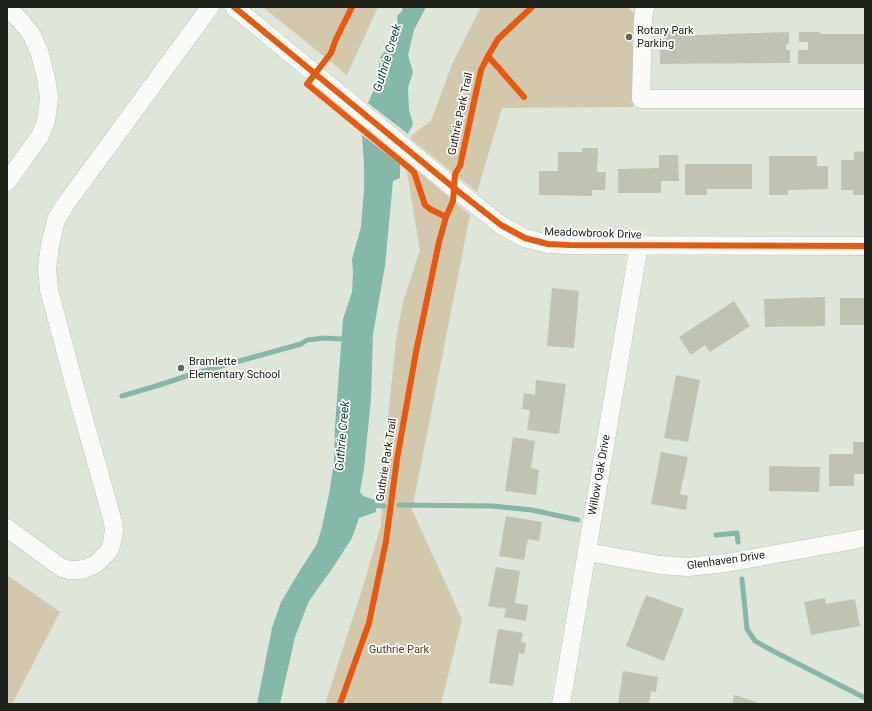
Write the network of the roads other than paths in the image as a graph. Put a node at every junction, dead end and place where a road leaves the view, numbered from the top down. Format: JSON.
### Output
{"nodes":[{"id":1,"x":210,"y":7,"type":"edge"},
{"id":2,"x":234,"y":7,"type":"edge"},
{"id":3,"x":645,"y":7,"type":"edge"},
{"id":4,"x":7,"y":10,"type":"edge"},
{"id":5,"x":865,"y":99,"type":"edge"},
{"id":6,"x":7,"y":182,"type":"edge"},
{"id":7,"x":639,"y":245,"type":"junction"},
{"id":8,"x":865,"y":246,"type":"edge"},
{"id":9,"x":7,"y":528,"type":"edge"},
{"id":10,"x":865,"y":538,"type":"edge"},
{"id":11,"x":587,"y":552,"type":"junction"},
{"id":12,"x":561,"y":704,"type":"edge"}],
"edges":[{"from":1,"to":9,"type":"street"},
{"from":2,"to":7,"type":"street","name":"Meadowbrook Drive"},
{"from":3,"to":5,"type":"street"},
{"from":4,"to":6,"type":"street"},
{"from":7,"to":8,"type":"street","name":"Meadowbrook Drive"},
{"from":7,"to":11,"type":"street","name":"Willow Oak Drive"},
{"from":10,"to":11,"type":"street","name":"Glenhaven Drive"},
{"from":11,"to":12,"type":"street","name":"Willow Oak Drive"}]}
